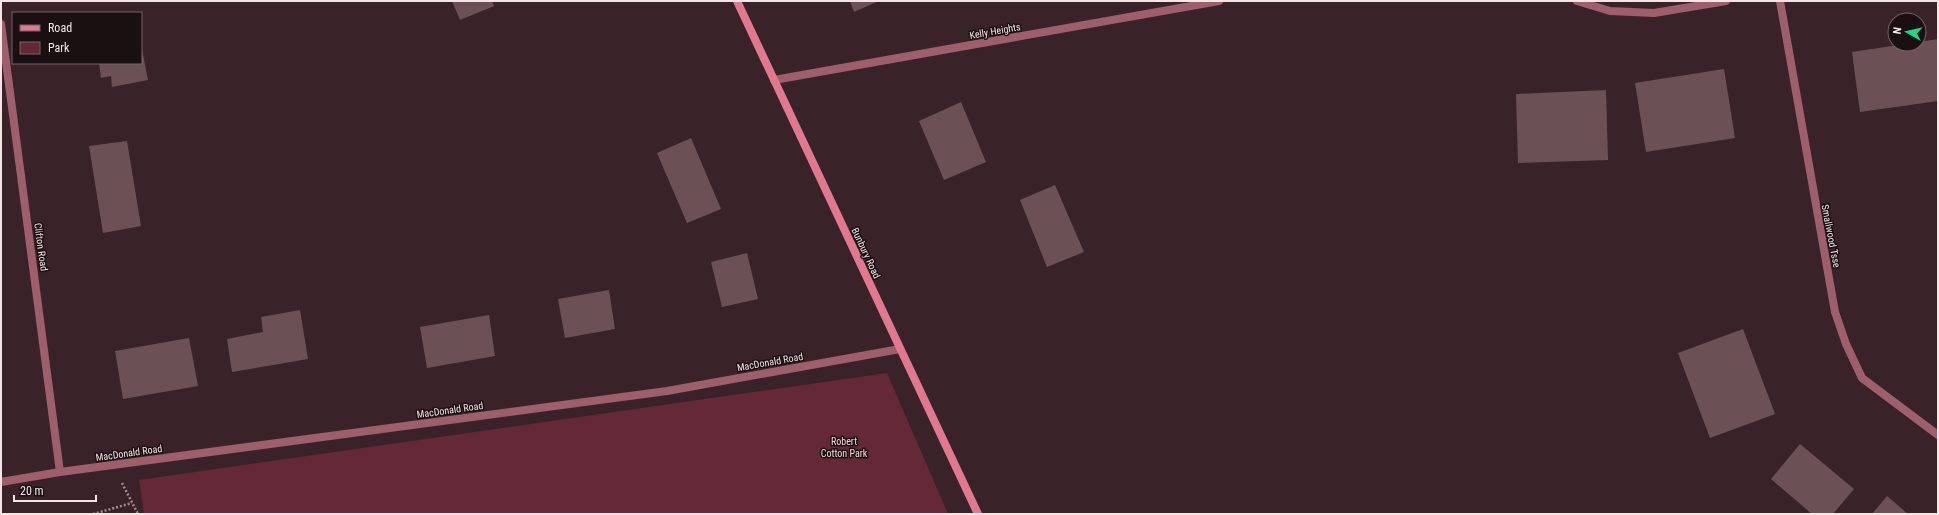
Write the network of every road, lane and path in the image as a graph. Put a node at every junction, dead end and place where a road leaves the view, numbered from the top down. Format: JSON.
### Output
{"nodes":[{"id":1,"x":737,"y":1,"type":"edge"},
{"id":2,"x":1219,"y":1,"type":"edge"},
{"id":3,"x":1577,"y":1,"type":"edge"},
{"id":4,"x":1726,"y":1,"type":"edge"},
{"id":5,"x":1780,"y":1,"type":"edge"},
{"id":6,"x":1,"y":24,"type":"edge"},
{"id":7,"x":774,"y":80,"type":"junction"},
{"id":8,"x":900,"y":349,"type":"junction"},
{"id":9,"x":1938,"y":434,"type":"edge"},
{"id":10,"x":60,"y":472,"type":"junction"},
{"id":11,"x":1,"y":482,"type":"edge"},
{"id":12,"x":93,"y":514,"type":"edge"},
{"id":13,"x":138,"y":514,"type":"edge"},
{"id":14,"x":978,"y":514,"type":"edge"}],
"edges":[{"from":1,"to":7,"type":"main road","name":"Bunbury Road"},
{"from":2,"to":7,"type":"street","name":"Kelly Heights"},
{"from":3,"to":4,"type":"street"},
{"from":5,"to":9,"type":"street","name":"Smallwood Tsse"},
{"from":6,"to":10,"type":"street","name":"Clifton Road"},
{"from":7,"to":8,"type":"main road","name":"Bunbury Road"},
{"from":8,"to":10,"type":"street","name":"MacDonald Road"},
{"from":8,"to":14,"type":"main road","name":"Bunbury Road"},
{"from":10,"to":11,"type":"street","name":"MacDonald Road"},
{"from":12,"to":13,"type":"path"}]}
